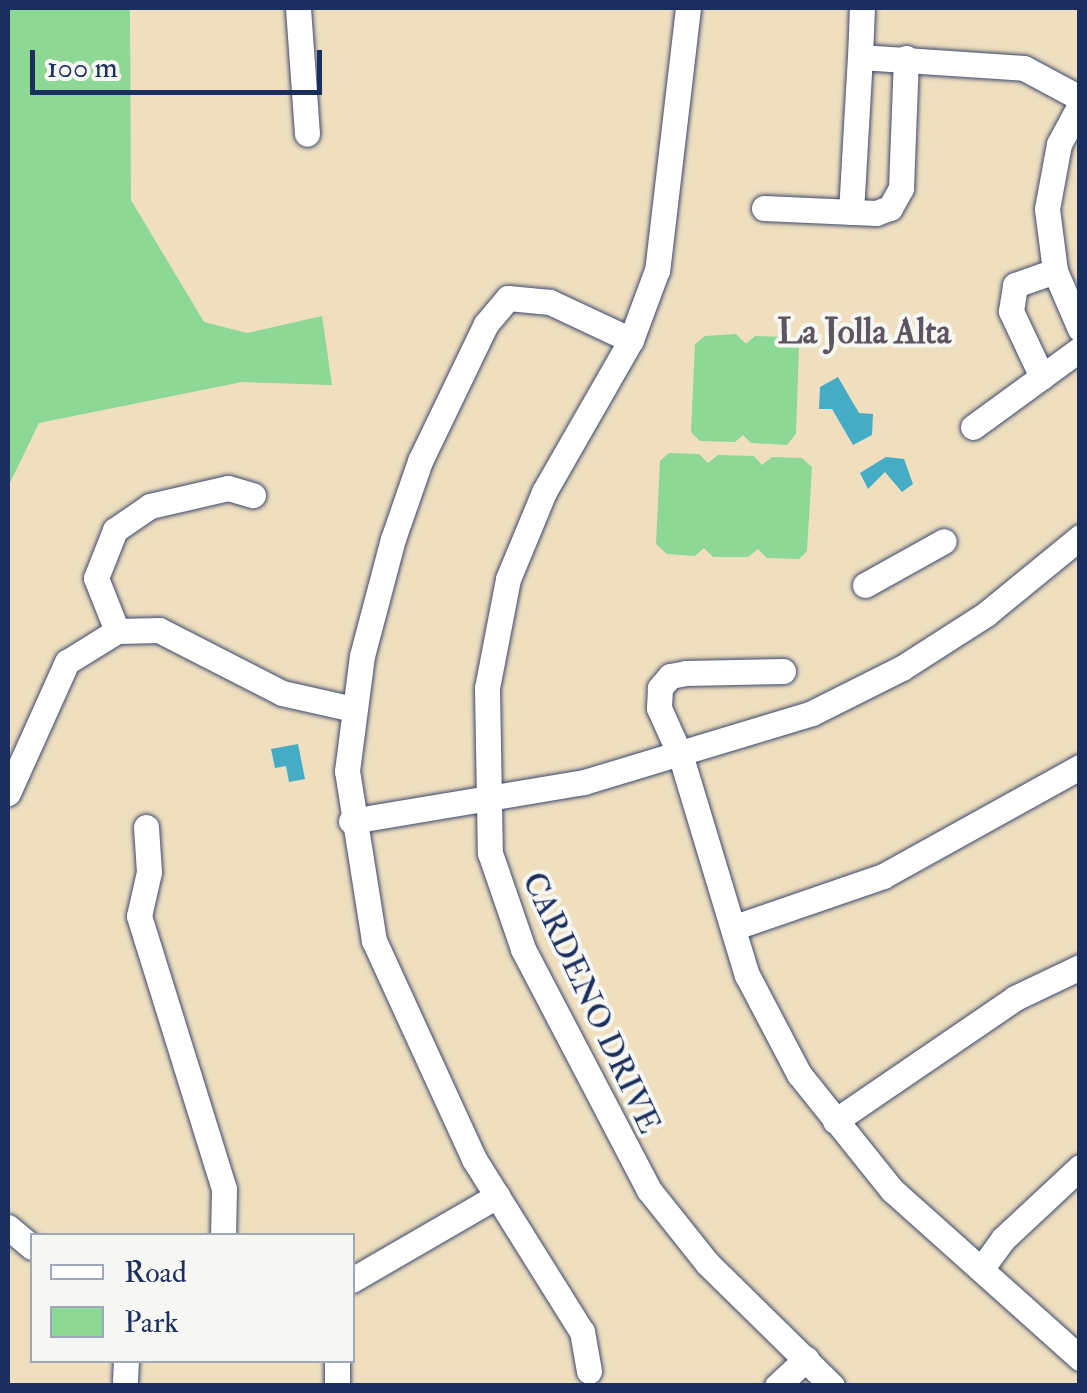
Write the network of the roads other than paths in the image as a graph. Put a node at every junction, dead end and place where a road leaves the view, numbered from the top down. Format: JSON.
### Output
{"nodes":[{"id":1,"x":298,"y":8,"type":"edge"},
{"id":2,"x":688,"y":8,"type":"edge"},
{"id":3,"x":862,"y":8,"type":"edge"},
{"id":4,"x":860,"y":57,"type":"junction"},
{"id":5,"x":906,"y":58,"type":"junction"},
{"id":6,"x":1080,"y":102,"type":"edge"},
{"id":7,"x":307,"y":134,"type":"dead end"},
{"id":8,"x":764,"y":208,"type":"dead end"},
{"id":9,"x":850,"y":212,"type":"junction"},
{"id":10,"x":1055,"y":271,"type":"junction"},
{"id":11,"x":1077,"y":315,"type":"edge"},
{"id":12,"x":631,"y":340,"type":"junction"},
{"id":13,"x":1080,"y":350,"type":"edge"},
{"id":14,"x":1042,"y":377,"type":"junction"},
{"id":15,"x":973,"y":427,"type":"dead end"},
{"id":16,"x":253,"y":495,"type":"dead end"},
{"id":17,"x":1080,"y":537,"type":"edge"},
{"id":18,"x":944,"y":542,"type":"dead end"},
{"id":19,"x":865,"y":585,"type":"dead end"},
{"id":20,"x":117,"y":631,"type":"junction"},
{"id":21,"x":783,"y":670,"type":"dead end"},
{"id":22,"x":353,"y":709,"type":"junction"},
{"id":23,"x":682,"y":757,"type":"junction"},
{"id":24,"x":1080,"y":767,"type":"edge"},
{"id":25,"x":8,"y":793,"type":"edge"},
{"id":26,"x":487,"y":796,"type":"junction"},
{"id":27,"x":352,"y":821,"type":"junction"},
{"id":28,"x":146,"y":827,"type":"dead end"},
{"id":29,"x":735,"y":927,"type":"junction"},
{"id":30,"x":1080,"y":967,"type":"edge"},
{"id":31,"x":835,"y":1121,"type":"junction"},
{"id":32,"x":1080,"y":1167,"type":"edge"},
{"id":33,"x":497,"y":1196,"type":"junction"},
{"id":34,"x":8,"y":1231,"type":"edge"},
{"id":35,"x":222,"y":1233,"type":"edge"},
{"id":36,"x":30,"y":1245,"type":"edge"},
{"id":37,"x":982,"y":1268,"type":"junction"},
{"id":38,"x":355,"y":1278,"type":"edge"},
{"id":39,"x":1080,"y":1358,"type":"edge"},
{"id":40,"x":806,"y":1359,"type":"junction"},
{"id":41,"x":589,"y":1372,"type":"dead end"},
{"id":42,"x":777,"y":1386,"type":"edge"},
{"id":43,"x":832,"y":1386,"type":"edge"}],
"edges":[{"from":1,"to":7,"type":"street"},
{"from":2,"to":12,"type":"street","name":"CARDENO DRIVE"},
{"from":3,"to":4,"type":"street"},
{"from":4,"to":5,"type":"street"},
{"from":4,"to":9,"type":"street"},
{"from":5,"to":6,"type":"street"},
{"from":5,"to":9,"type":"street"},
{"from":6,"to":10,"type":"street"},
{"from":8,"to":9,"type":"street"},
{"from":10,"to":11,"type":"street"},
{"from":10,"to":14,"type":"street"},
{"from":12,"to":22,"type":"street"},
{"from":12,"to":26,"type":"street","name":"CARDENO DRIVE"},
{"from":13,"to":14,"type":"street"},
{"from":14,"to":15,"type":"street"},
{"from":16,"to":20,"type":"street"},
{"from":17,"to":23,"type":"street"},
{"from":18,"to":19,"type":"street"},
{"from":20,"to":22,"type":"street"},
{"from":20,"to":25,"type":"street"},
{"from":21,"to":23,"type":"street"},
{"from":22,"to":27,"type":"street"},
{"from":23,"to":26,"type":"street"},
{"from":23,"to":29,"type":"street"},
{"from":24,"to":29,"type":"street"},
{"from":26,"to":27,"type":"street"},
{"from":26,"to":40,"type":"street","name":"CARDENO DRIVE"},
{"from":27,"to":33,"type":"street"},
{"from":28,"to":35,"type":"street"},
{"from":29,"to":31,"type":"street"},
{"from":30,"to":31,"type":"street"},
{"from":31,"to":37,"type":"street"},
{"from":32,"to":37,"type":"street"},
{"from":33,"to":38,"type":"street"},
{"from":33,"to":41,"type":"street"},
{"from":34,"to":36,"type":"street"},
{"from":37,"to":39,"type":"street"},
{"from":40,"to":42,"type":"street"},
{"from":40,"to":43,"type":"street","name":"CARDENO DRIVE"}]}
